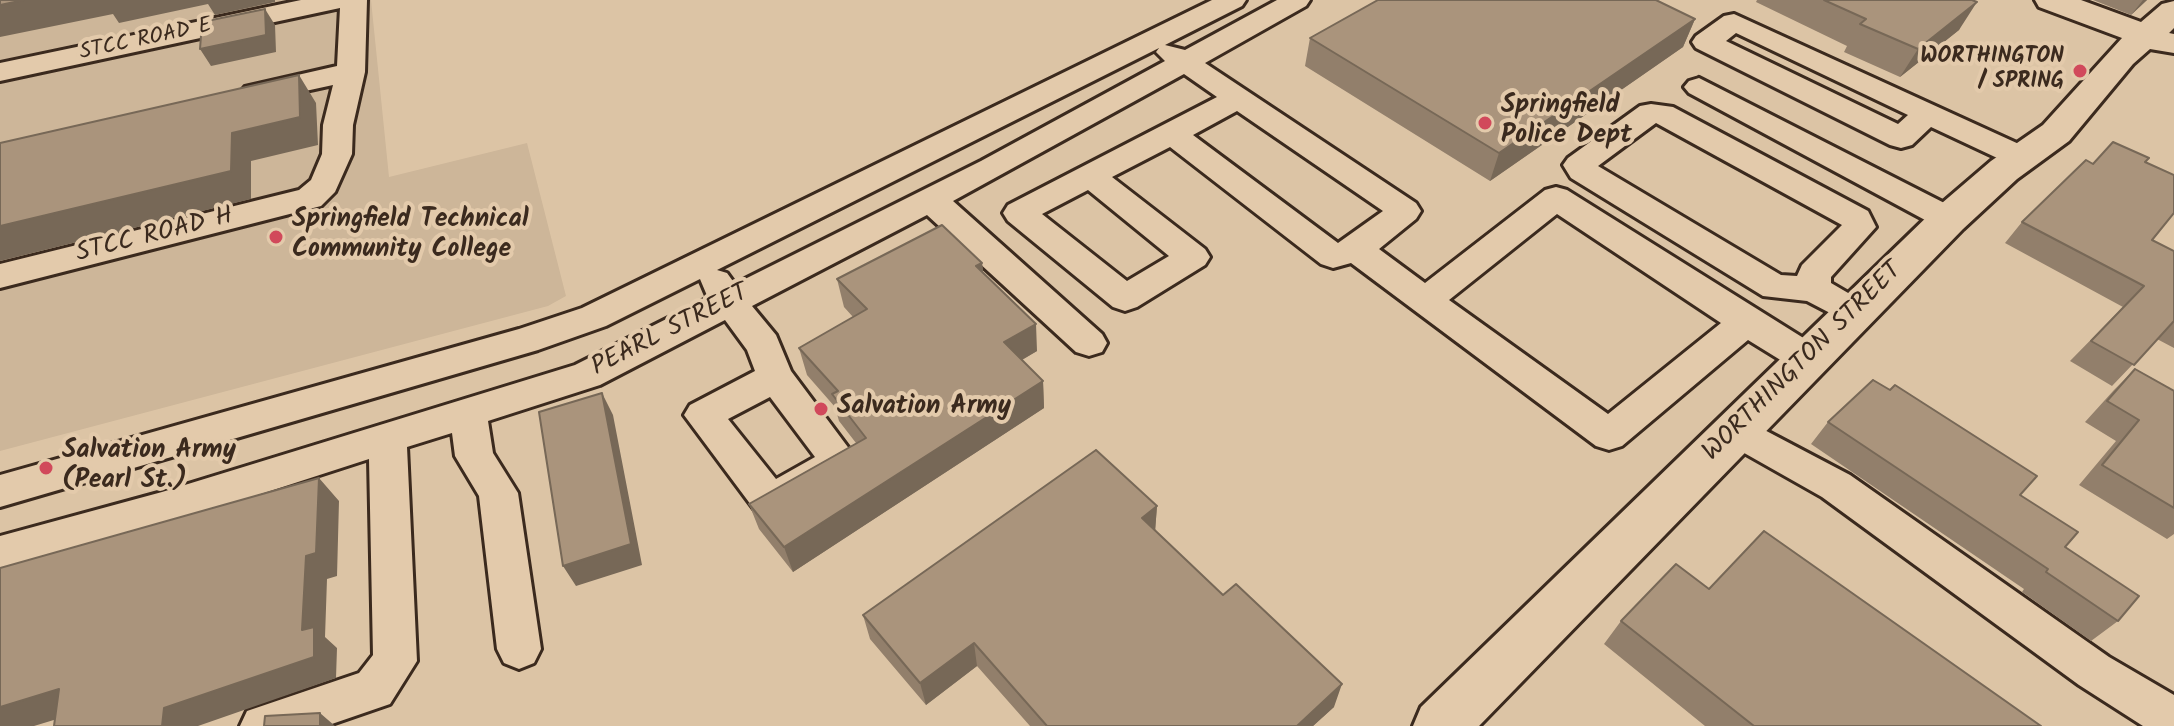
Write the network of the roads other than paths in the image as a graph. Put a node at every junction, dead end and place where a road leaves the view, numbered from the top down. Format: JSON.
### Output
{"nodes":[{"id":1,"x":339,"y":0,"type":"edge"},
{"id":2,"x":354,"y":0,"type":"edge"},
{"id":3,"x":1233,"y":0,"type":"edge"},
{"id":4,"x":1297,"y":0,"type":"edge"},
{"id":5,"x":2051,"y":0,"type":"edge"},
{"id":6,"x":2164,"y":31,"type":"edge"},
{"id":7,"x":1152,"y":40,"type":"junction"},
{"id":8,"x":1186,"y":63,"type":"junction"},
{"id":9,"x":0,"y":72,"type":"edge"},
{"id":10,"x":351,"y":72,"type":"junction"},
{"id":11,"x":1699,"y":87,"type":"dead end"},
{"id":12,"x":1238,"y":98,"type":"junction"},
{"id":13,"x":221,"y":101,"type":"edge"},
{"id":14,"x":1928,"y":113,"type":"junction"},
{"id":15,"x":1172,"y":134,"type":"junction"},
{"id":16,"x":2021,"y":157,"type":"junction"},
{"id":17,"x":1090,"y":175,"type":"junction"},
{"id":18,"x":931,"y":200,"type":"junction"},
{"id":19,"x":1949,"y":219,"type":"junction"},
{"id":20,"x":1356,"y":250,"type":"junction"},
{"id":21,"x":701,"y":266,"type":"junction"},
{"id":22,"x":0,"y":276,"type":"edge"},
{"id":23,"x":1814,"y":289,"type":"junction"},
{"id":24,"x":1426,"y":300,"type":"junction"},
{"id":25,"x":731,"y":301,"type":"junction"},
{"id":26,"x":1855,"y":313,"type":"junction"},
{"id":27,"x":1746,"y":322,"type":"junction"},
{"id":28,"x":1089,"y":343,"type":"dead end"},
{"id":29,"x":1808,"y":359,"type":"junction"},
{"id":30,"x":775,"y":377,"type":"dead end"},
{"id":31,"x":468,"y":414,"type":"junction"},
{"id":32,"x":1736,"y":430,"type":"junction"},
{"id":33,"x":388,"y":438,"type":"junction"},
{"id":34,"x":0,"y":491,"type":"edge"},
{"id":35,"x":0,"y":554,"type":"edge"},
{"id":36,"x":519,"y":649,"type":"dead end"},
{"id":37,"x":2174,"y":720,"type":"edge"},
{"id":38,"x":263,"y":726,"type":"edge"},
{"id":39,"x":1441,"y":726,"type":"edge"}],
"edges":[{"from":1,"to":9,"type":"street","name":"STCC ROAD E"},
{"from":2,"to":10,"type":"street"},
{"from":3,"to":7,"type":"street","name":"PEARL STREET"},
{"from":4,"to":8,"type":"street","name":"PEARL STREET"},
{"from":5,"to":6,"type":"main road"},
{"from":6,"to":16,"type":"main road","name":"WORTHINGTON STREET"},
{"from":7,"to":8,"type":"street"},
{"from":7,"to":21,"type":"street","name":"PEARL STREET"},
{"from":8,"to":12,"type":"street"},
{"from":8,"to":18,"type":"street","name":"PEARL STREET"},
{"from":10,"to":13,"type":"street"},
{"from":10,"to":22,"type":"street","name":"STCC ROAD H"},
{"from":11,"to":19,"type":"street"},
{"from":12,"to":15,"type":"street"},
{"from":12,"to":20,"type":"street"},
{"from":14,"to":14,"type":"street"},
{"from":14,"to":16,"type":"street"},
{"from":15,"to":17,"type":"street"},
{"from":15,"to":20,"type":"street"},
{"from":16,"to":19,"type":"main road","name":"WORTHINGTON STREET"},
{"from":17,"to":17,"type":"street"},
{"from":18,"to":25,"type":"street","name":"PEARL STREET"},
{"from":18,"to":28,"type":"street"},
{"from":19,"to":26,"type":"main road","name":"WORTHINGTON STREET"},
{"from":20,"to":24,"type":"street"},
{"from":21,"to":25,"type":"street"},
{"from":21,"to":34,"type":"street","name":"PEARL STREET"},
{"from":23,"to":23,"type":"street"},
{"from":23,"to":26,"type":"street"},
{"from":24,"to":27,"type":"street"},
{"from":24,"to":27,"type":"street"},
{"from":25,"to":30,"type":"street"},
{"from":25,"to":31,"type":"street","name":"PEARL STREET"},
{"from":26,"to":29,"type":"main road","name":"WORTHINGTON STREET"},
{"from":27,"to":29,"type":"street"},
{"from":29,"to":32,"type":"main road","name":"WORTHINGTON STREET"},
{"from":31,"to":33,"type":"street","name":"PEARL STREET"},
{"from":31,"to":36,"type":"street"},
{"from":32,"to":37,"type":"street"},
{"from":32,"to":39,"type":"main road","name":"WORTHINGTON STREET"},
{"from":33,"to":35,"type":"street","name":"PEARL STREET"},
{"from":33,"to":38,"type":"street"}]}
